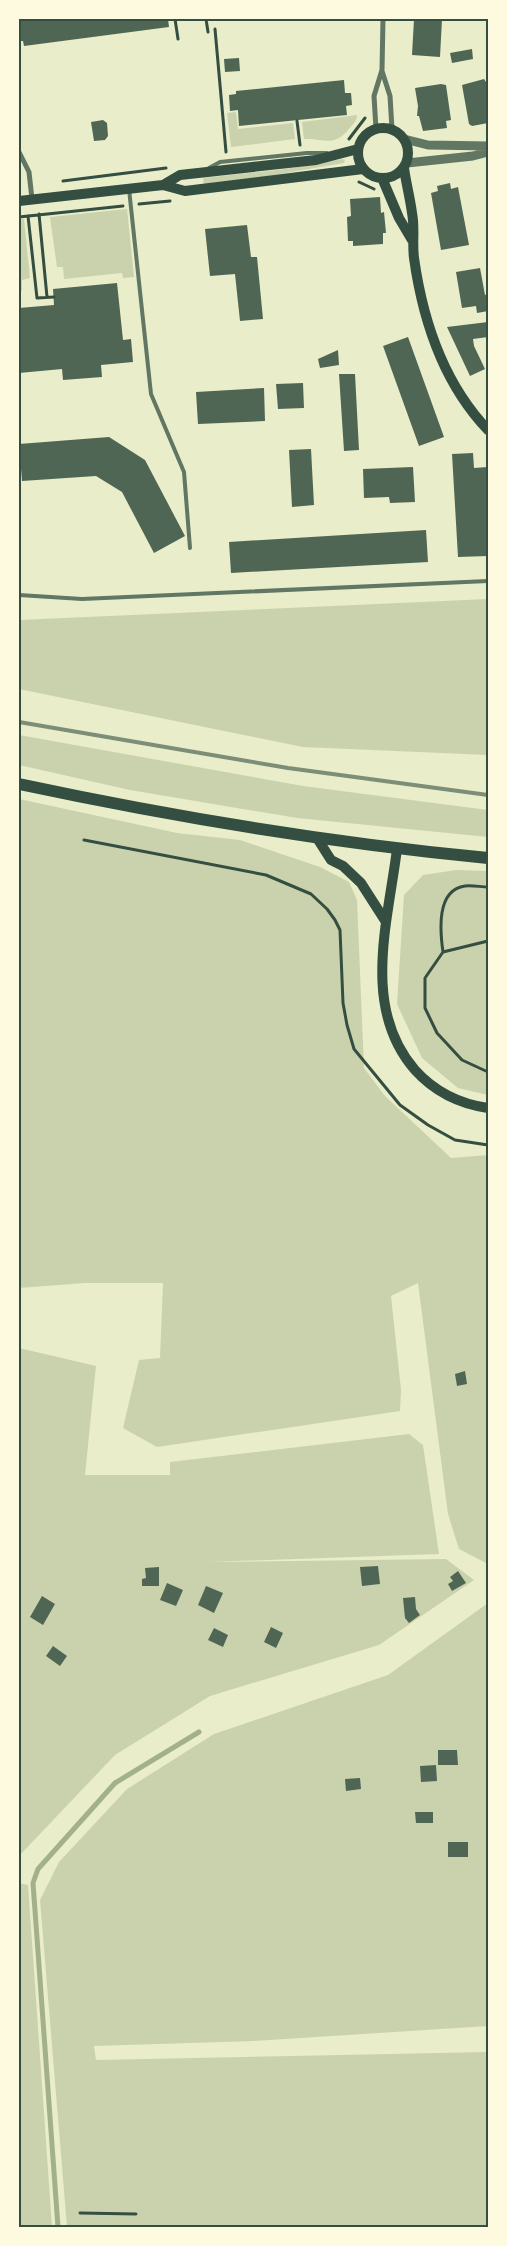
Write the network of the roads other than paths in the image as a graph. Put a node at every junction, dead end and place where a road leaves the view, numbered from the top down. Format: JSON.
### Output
{"nodes":[{"id":1,"x":383,"y":19,"type":"edge"},
{"id":2,"x":382,"y":70,"type":"junction"},
{"id":3,"x":376,"y":129,"type":"junction"},
{"id":4,"x":392,"y":129,"type":"junction"},
{"id":5,"x":404,"y":139,"type":"junction"},
{"id":6,"x":488,"y":146,"type":"edge"},
{"id":7,"x":358,"y":149,"type":"junction"},
{"id":8,"x":19,"y":152,"type":"edge"},
{"id":9,"x":488,"y":152,"type":"edge"},
{"id":10,"x":405,"y":165,"type":"junction"},
{"id":11,"x":363,"y":169,"type":"junction"},
{"id":12,"x":382,"y":178,"type":"junction"},
{"id":13,"x":162,"y":185,"type":"junction"},
{"id":14,"x":129,"y":189,"type":"junction"},
{"id":15,"x":32,"y":200,"type":"junction"},
{"id":16,"x":19,"y":201,"type":"edge"},
{"id":17,"x":412,"y":240,"type":"junction"},
{"id":18,"x":488,"y":430,"type":"edge"},
{"id":19,"x":190,"y":548,"type":"dead end"},
{"id":20,"x":488,"y":581,"type":"edge"},
{"id":21,"x":19,"y":595,"type":"edge"},
{"id":22,"x":22,"y":784,"type":"edge"},
{"id":23,"x":317,"y":838,"type":"junction"},
{"id":24,"x":397,"y":849,"type":"junction"},
{"id":25,"x":488,"y":858,"type":"edge"},
{"id":26,"x":386,"y":922,"type":"junction"},
{"id":27,"x":488,"y":1108,"type":"edge"}],
"edges":[{"from":1,"to":2,"type":"street"},
{"from":2,"to":3,"type":"street"},
{"from":2,"to":4,"type":"street"},
{"from":3,"to":4,"type":"main road"},
{"from":3,"to":7,"type":"main road"},
{"from":4,"to":5,"type":"main road"},
{"from":5,"to":6,"type":"street"},
{"from":5,"to":10,"type":"main road"},
{"from":7,"to":11,"type":"main road"},
{"from":7,"to":13,"type":"main road"},
{"from":8,"to":15,"type":"street"},
{"from":9,"to":10,"type":"street"},
{"from":10,"to":12,"type":"main road"},
{"from":10,"to":17,"type":"main road"},
{"from":11,"to":12,"type":"main road"},
{"from":11,"to":13,"type":"main road"},
{"from":12,"to":17,"type":"main road"},
{"from":13,"to":14,"type":"main road"},
{"from":14,"to":15,"type":"main road"},
{"from":14,"to":19,"type":"lane"},
{"from":15,"to":16,"type":"main road"},
{"from":17,"to":18,"type":"main road"},
{"from":20,"to":21,"type":"lane"},
{"from":22,"to":23,"type":"main road"},
{"from":23,"to":24,"type":"main road"},
{"from":23,"to":26,"type":"main road"},
{"from":24,"to":25,"type":"main road"},
{"from":24,"to":26,"type":"main road"},
{"from":26,"to":27,"type":"main road"}]}
